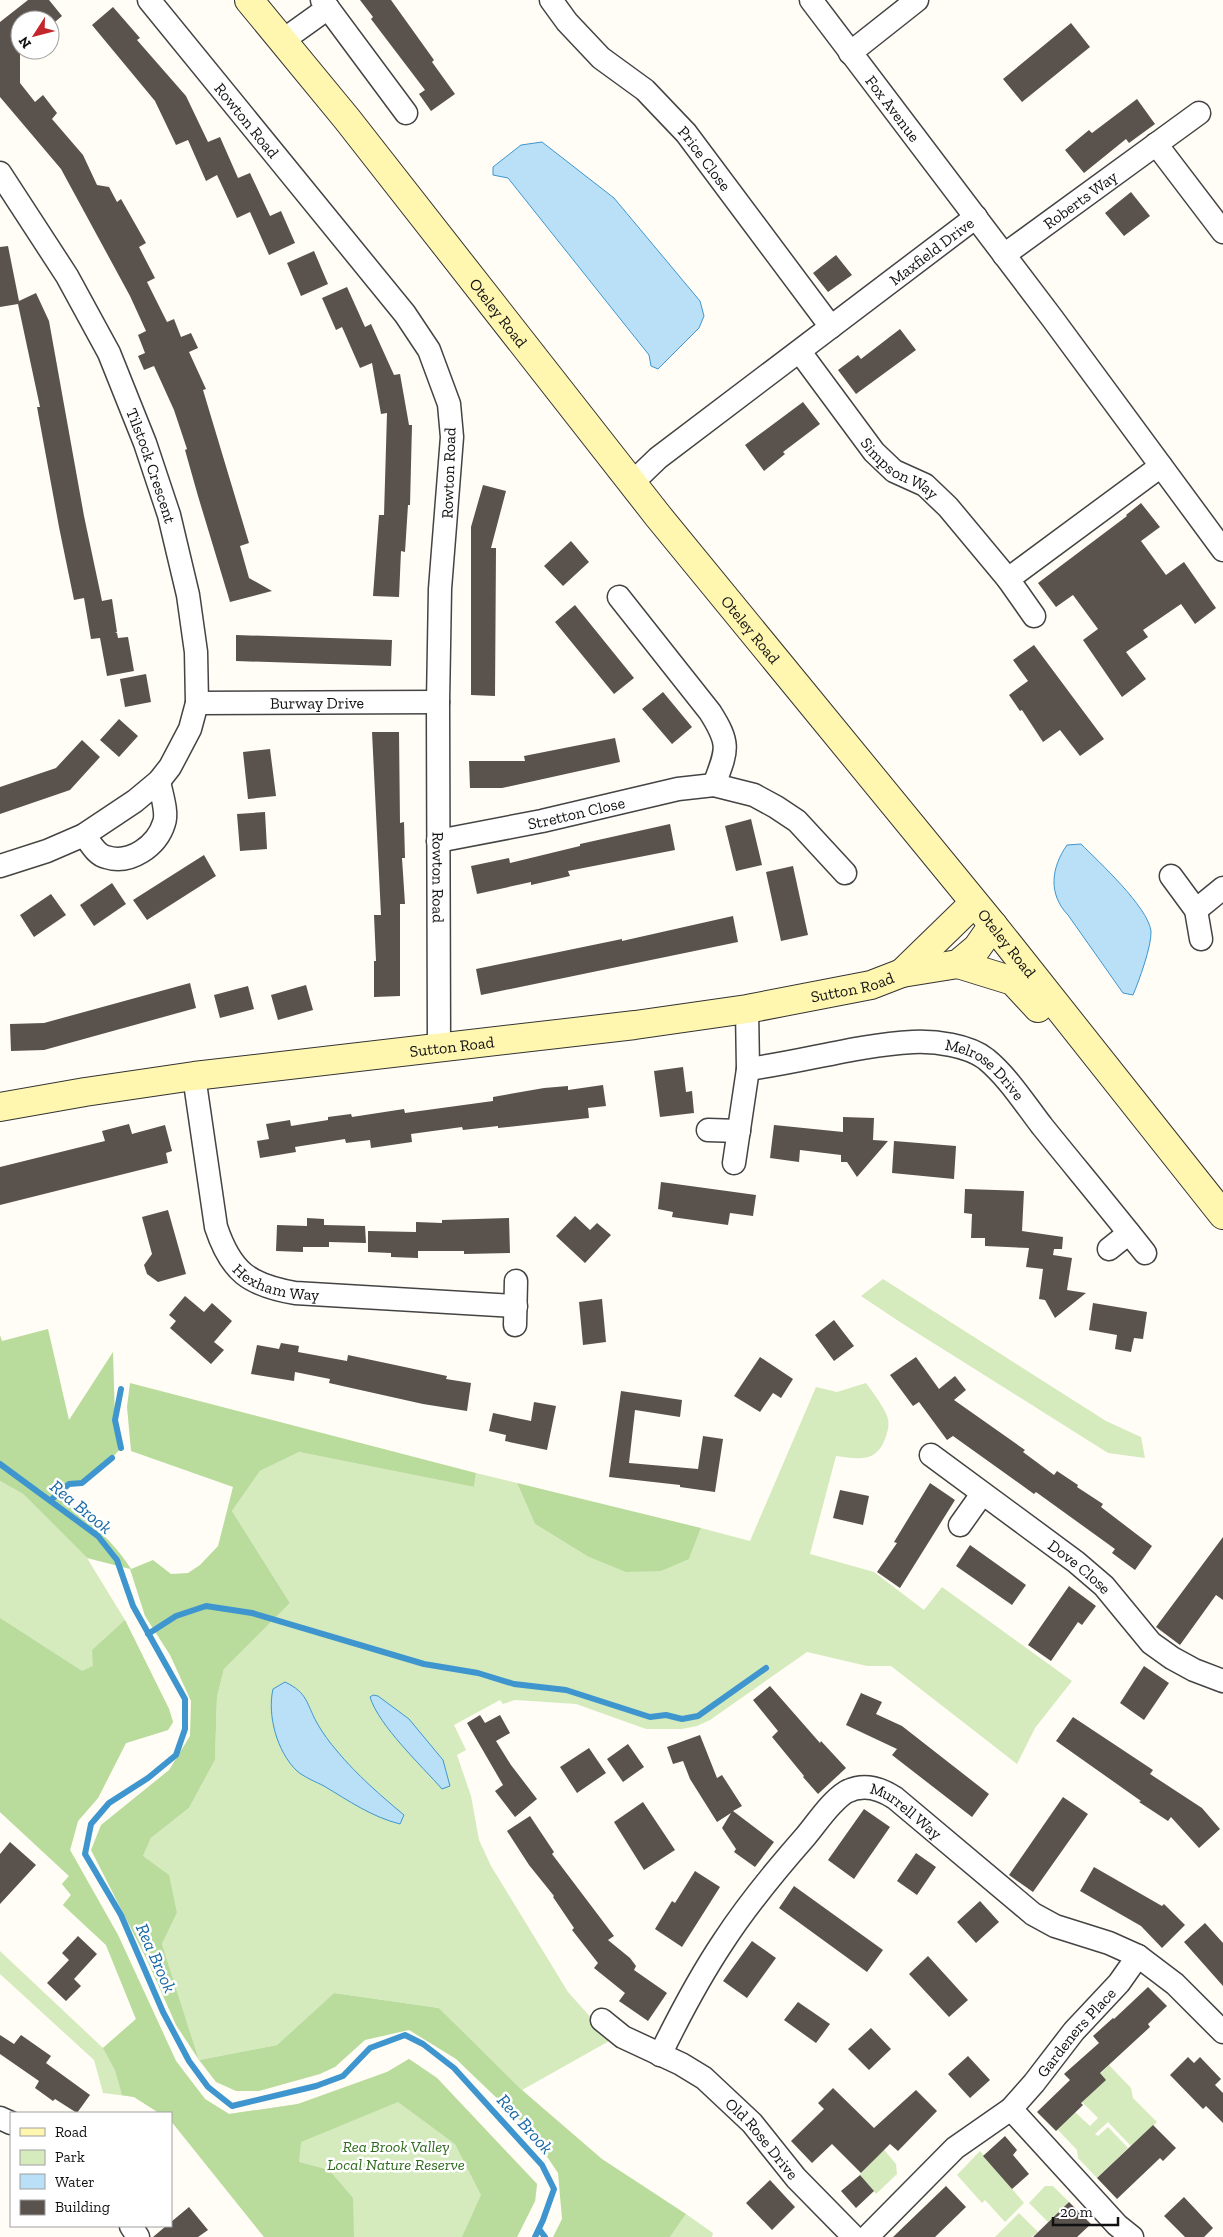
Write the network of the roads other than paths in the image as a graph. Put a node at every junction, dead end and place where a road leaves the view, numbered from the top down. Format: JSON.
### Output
{"nodes":[{"id":1,"x":149,"y":0,"type":"edge"},
{"id":2,"x":249,"y":0,"type":"edge"},
{"id":3,"x":811,"y":0,"type":"edge"},
{"id":4,"x":917,"y":0,"type":"edge"},
{"id":5,"x":325,"y":4,"type":"edge"},
{"id":6,"x":561,"y":4,"type":"edge"},
{"id":7,"x":282,"y":41,"type":"junction"},
{"id":8,"x":850,"y":52,"type":"junction"},
{"id":9,"x":406,"y":113,"type":"dead end"},
{"id":10,"x":1198,"y":113,"type":"dead end"},
{"id":11,"x":1156,"y":144,"type":"junction"},
{"id":12,"x":1,"y":175,"type":"edge"},
{"id":13,"x":976,"y":218,"type":"junction"},
{"id":14,"x":1223,"y":232,"type":"edge"},
{"id":15,"x":1004,"y":255,"type":"junction"},
{"id":16,"x":831,"y":327,"type":"junction"},
{"id":17,"x":800,"y":352,"type":"junction"},
{"id":18,"x":1160,"y":466,"type":"junction"},
{"id":19,"x":632,"y":483,"type":"junction"},
{"id":20,"x":1223,"y":550,"type":"edge"},
{"id":21,"x":1008,"y":579,"type":"junction"},
{"id":22,"x":619,"y":597,"type":"dead end"},
{"id":23,"x":1034,"y":616,"type":"dead end"},
{"id":24,"x":438,"y":702,"type":"junction"},
{"id":25,"x":197,"y":703,"type":"junction"},
{"id":26,"x":159,"y":781,"type":"junction"},
{"id":27,"x":714,"y":785,"type":"junction"},
{"id":28,"x":84,"y":835,"type":"junction"},
{"id":29,"x":438,"y":841,"type":"junction"},
{"id":30,"x":0,"y":866,"type":"edge"},
{"id":31,"x":845,"y":873,"type":"dead end"},
{"id":32,"x":1171,"y":876,"type":"dead end"},
{"id":33,"x":1223,"y":888,"type":"edge"},
{"id":34,"x":974,"y":903,"type":"junction"},
{"id":35,"x":1196,"y":910,"type":"junction"},
{"id":36,"x":993,"y":925,"type":"junction"},
{"id":37,"x":1201,"y":939,"type":"dead end"},
{"id":38,"x":958,"y":964,"type":"junction"},
{"id":39,"x":902,"y":973,"type":"junction"},
{"id":40,"x":747,"y":1009,"type":"junction"},
{"id":41,"x":439,"y":1047,"type":"junction"},
{"id":42,"x":748,"y":1069,"type":"junction"},
{"id":43,"x":194,"y":1076,"type":"junction"},
{"id":44,"x":1133,"y":1102,"type":"junction"},
{"id":45,"x":0,"y":1107,"type":"edge"},
{"id":46,"x":708,"y":1130,"type":"dead end"},
{"id":47,"x":739,"y":1132,"type":"junction"},
{"id":48,"x":734,"y":1162,"type":"dead end"},
{"id":49,"x":1223,"y":1215,"type":"edge"},
{"id":50,"x":1129,"y":1233,"type":"junction"},
{"id":51,"x":1109,"y":1249,"type":"dead end"},
{"id":52,"x":1144,"y":1253,"type":"dead end"},
{"id":53,"x":516,"y":1281,"type":"dead end"},
{"id":54,"x":931,"y":1455,"type":"dead end"},
{"id":55,"x":982,"y":1494,"type":"junction"},
{"id":56,"x":960,"y":1525,"type":"dead end"},
{"id":57,"x":1223,"y":1681,"type":"edge"},
{"id":58,"x":1138,"y":1956,"type":"junction"},
{"id":59,"x":602,"y":2020,"type":"dead end"},
{"id":60,"x":1223,"y":2032,"type":"edge"},
{"id":61,"x":660,"y":2055,"type":"junction"},
{"id":62,"x":1011,"y":2109,"type":"junction"},
{"id":63,"x":854,"y":2237,"type":"edge"},
{"id":64,"x":867,"y":2237,"type":"edge"},
{"id":65,"x":1132,"y":2237,"type":"edge"}],
"edges":[{"from":1,"to":24,"type":"street","name":"Rowton Road"},
{"from":2,"to":7,"type":"main road","name":"Oteley Road"},
{"from":3,"to":8,"type":"street","name":"Fox Avenue"},
{"from":4,"to":8,"type":"street"},
{"from":5,"to":7,"type":"street"},
{"from":5,"to":9,"type":"street"},
{"from":6,"to":16,"type":"street","name":"Price Close"},
{"from":7,"to":19,"type":"main road","name":"Oteley Road"},
{"from":8,"to":13,"type":"street","name":"Fox Avenue"},
{"from":10,"to":11,"type":"street","name":"Roberts Way"},
{"from":11,"to":14,"type":"street"},
{"from":11,"to":15,"type":"street","name":"Roberts Way"},
{"from":12,"to":25,"type":"street","name":"Tilstock Crescent"},
{"from":13,"to":15,"type":"street","name":"Maxfield Drive"},
{"from":13,"to":16,"type":"street","name":"Maxfield Drive"},
{"from":15,"to":18,"type":"street","name":"Maxfield Drive"},
{"from":16,"to":17,"type":"street","name":"Maxfield Drive"},
{"from":17,"to":19,"type":"street","name":"Maxfield Drive"},
{"from":17,"to":21,"type":"street","name":"Simpson Way"},
{"from":18,"to":20,"type":"street","name":"Maxfield Drive"},
{"from":18,"to":21,"type":"street"},
{"from":19,"to":34,"type":"main road","name":"Oteley Road"},
{"from":21,"to":23,"type":"street","name":"Simpson Way"},
{"from":22,"to":27,"type":"street"},
{"from":24,"to":25,"type":"street","name":"Burway Drive"},
{"from":24,"to":29,"type":"street","name":"Rowton Road"},
{"from":25,"to":26,"type":"street","name":"Tilstock Crescent"},
{"from":26,"to":28,"type":"street","name":"Tilstock Crescent"},
{"from":26,"to":28,"type":"street"},
{"from":27,"to":29,"type":"street","name":"Stretton Close"},
{"from":27,"to":31,"type":"street","name":"Stretton Close"},
{"from":28,"to":30,"type":"street","name":"Tilstock Crescent"},
{"from":29,"to":41,"type":"street","name":"Rowton Road"},
{"from":32,"to":35,"type":"street"},
{"from":33,"to":35,"type":"street"},
{"from":34,"to":36,"type":"main road","name":"Oteley Road"},
{"from":34,"to":39,"type":"main road","name":"Sutton Road"},
{"from":35,"to":37,"type":"street"},
{"from":36,"to":38,"type":"main road"},
{"from":36,"to":44,"type":"main road","name":"Oteley Road"},
{"from":38,"to":39,"type":"main road","name":"Sutton Road"},
{"from":38,"to":44,"type":"main road"},
{"from":39,"to":40,"type":"main road","name":"Sutton Road"},
{"from":40,"to":41,"type":"main road","name":"Sutton Road"},
{"from":40,"to":42,"type":"street"},
{"from":41,"to":43,"type":"main road","name":"Sutton Road"},
{"from":42,"to":47,"type":"street"},
{"from":42,"to":50,"type":"street","name":"Melrose Drive"},
{"from":43,"to":45,"type":"main road","name":"Sutton Road"},
{"from":43,"to":53,"type":"street","name":"Hexham Way"},
{"from":44,"to":49,"type":"main road","name":"Oteley Road"},
{"from":46,"to":47,"type":"street"},
{"from":47,"to":48,"type":"street"},
{"from":50,"to":51,"type":"street"},
{"from":50,"to":52,"type":"street","name":"Melrose Drive"},
{"from":54,"to":55,"type":"street","name":"Dove Close"},
{"from":55,"to":56,"type":"street"},
{"from":55,"to":57,"type":"street","name":"Dove Close"},
{"from":58,"to":60,"type":"street","name":"Murrell Way"},
{"from":58,"to":61,"type":"street","name":"Murrell Way"},
{"from":58,"to":62,"type":"street","name":"Gardeners Place"},
{"from":59,"to":61,"type":"street","name":"Old Rose Drive"},
{"from":61,"to":63,"type":"street","name":"Old Rose Drive"},
{"from":62,"to":64,"type":"street","name":"Gardeners Place"},
{"from":62,"to":65,"type":"street"}]}
